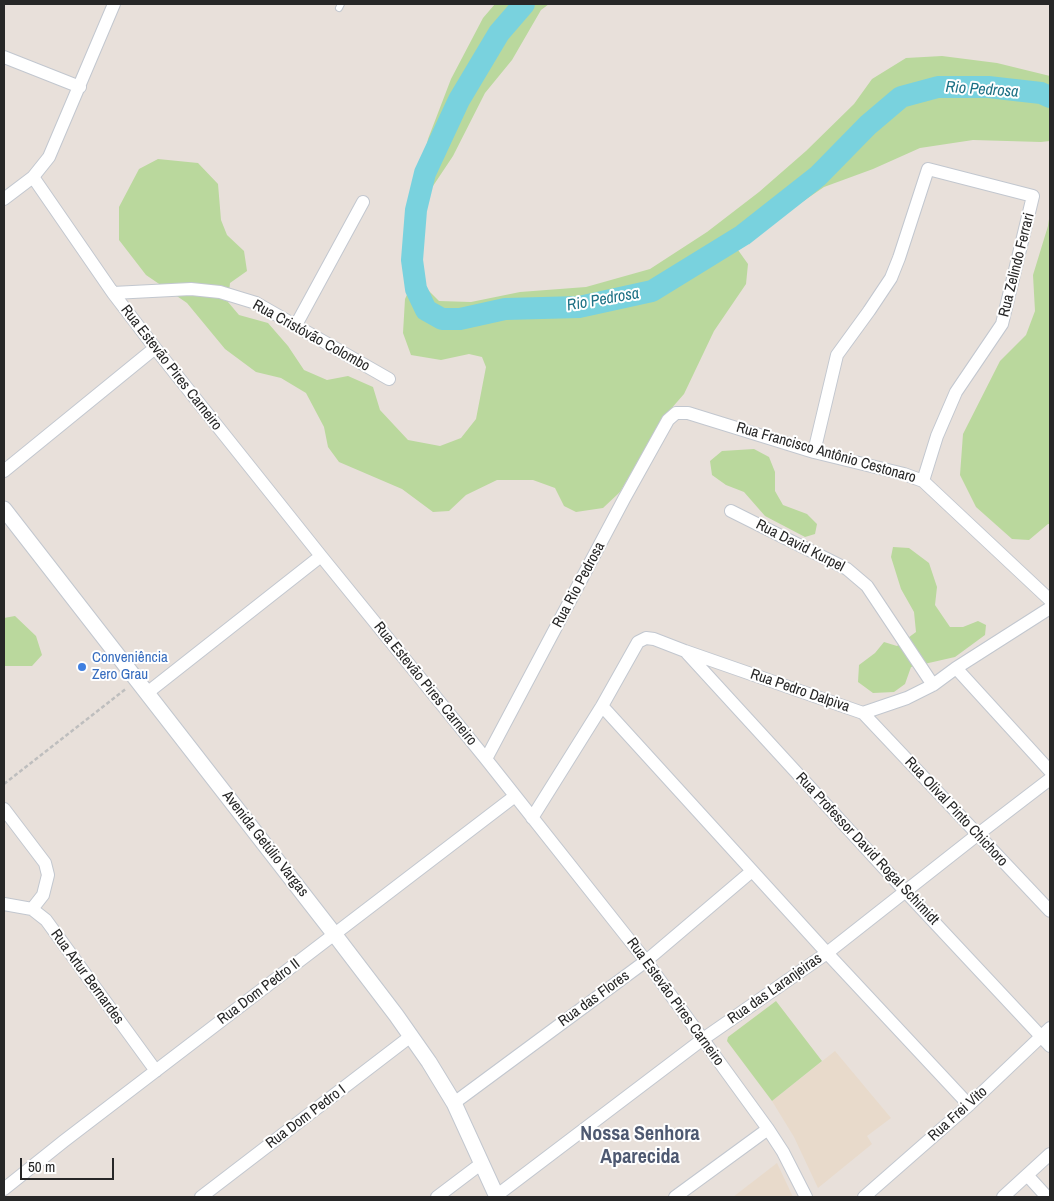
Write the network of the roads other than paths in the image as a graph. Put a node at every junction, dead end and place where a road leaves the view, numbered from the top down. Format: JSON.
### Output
{"nodes":[{"id":1,"x":114,"y":4,"type":"edge"},
{"id":2,"x":4,"y":57,"type":"edge"},
{"id":3,"x":80,"y":87,"type":"junction"},
{"id":4,"x":33,"y":177,"type":"junction"},
{"id":5,"x":4,"y":199,"type":"edge"},
{"id":6,"x":363,"y":202,"type":"dead end"},
{"id":7,"x":113,"y":293,"type":"junction"},
{"id":8,"x":296,"y":325,"type":"junction"},
{"id":9,"x":155,"y":348,"type":"junction"},
{"id":10,"x":389,"y":379,"type":"dead end"},
{"id":11,"x":676,"y":413,"type":"joint"},
{"id":12,"x":814,"y":452,"type":"junction"},
{"id":13,"x":4,"y":471,"type":"edge"},
{"id":14,"x":923,"y":481,"type":"junction"},
{"id":15,"x":4,"y":509,"type":"edge"},
{"id":16,"x":731,"y":511,"type":"dead end"},
{"id":17,"x":321,"y":556,"type":"junction"},
{"id":18,"x":1050,"y":600,"type":"edge"},
{"id":19,"x":1050,"y":608,"type":"edge"},
{"id":20,"x":685,"y":651,"type":"junction"},
{"id":21,"x":956,"y":668,"type":"junction"},
{"id":22,"x":933,"y":685,"type":"junction"},
{"id":23,"x":147,"y":693,"type":"junction"},
{"id":24,"x":602,"y":706,"type":"junction"},
{"id":25,"x":862,"y":713,"type":"junction"},
{"id":26,"x":486,"y":759,"type":"junction"},
{"id":27,"x":1050,"y":772,"type":"edge"},
{"id":28,"x":1050,"y":779,"type":"edge"},
{"id":29,"x":515,"y":796,"type":"junction"},
{"id":30,"x":4,"y":811,"type":"edge"},
{"id":31,"x":532,"y":818,"type":"junction"},
{"id":32,"x":977,"y":835,"type":"junction"},
{"id":33,"x":752,"y":871,"type":"junction"},
{"id":34,"x":905,"y":891,"type":"junction"},
{"id":35,"x":4,"y":904,"type":"edge"},
{"id":36,"x":32,"y":909,"type":"junction"},
{"id":37,"x":1050,"y":911,"type":"edge"},
{"id":38,"x":335,"y":935,"type":"junction"},
{"id":39,"x":827,"y":953,"type":"junction"},
{"id":40,"x":646,"y":961,"type":"junction"},
{"id":41,"x":411,"y":1036,"type":"junction"},
{"id":42,"x":1047,"y":1037,"type":"edge"},
{"id":43,"x":703,"y":1039,"type":"junction"},
{"id":44,"x":156,"y":1071,"type":"junction"},
{"id":45,"x":454,"y":1103,"type":"junction"},
{"id":46,"x":969,"y":1105,"type":"junction"},
{"id":47,"x":768,"y":1130,"type":"junction"},
{"id":48,"x":1050,"y":1154,"type":"edge"},
{"id":49,"x":482,"y":1163,"type":"junction"},
{"id":50,"x":1027,"y":1175,"type":"junction"},
{"id":51,"x":4,"y":1189,"type":"edge"},
{"id":52,"x":201,"y":1197,"type":"edge"},
{"id":53,"x":437,"y":1197,"type":"edge"},
{"id":54,"x":497,"y":1197,"type":"edge"},
{"id":55,"x":675,"y":1197,"type":"edge"},
{"id":56,"x":806,"y":1197,"type":"edge"},
{"id":57,"x":864,"y":1197,"type":"edge"},
{"id":58,"x":1003,"y":1197,"type":"edge"},
{"id":59,"x":1048,"y":1197,"type":"edge"}],
"edges":[{"from":1,"to":3,"type":"street"},
{"from":2,"to":3,"type":"street"},
{"from":3,"to":4,"type":"street"},
{"from":4,"to":5,"type":"street"},
{"from":4,"to":7,"type":"street","name":"Rua Estevão Pires Carneiro"},
{"from":6,"to":8,"type":"street"},
{"from":7,"to":8,"type":"street","name":"Rua Cristóvão Colombo"},
{"from":7,"to":9,"type":"street","name":"Rua Estevão Pires Carneiro"},
{"from":8,"to":10,"type":"street","name":"Rua Cristóvão Colombo"},
{"from":9,"to":13,"type":"street"},
{"from":9,"to":17,"type":"street","name":"Rua Estevão Pires Carneiro"},
{"from":11,"to":12,"type":"street","name":"Rua Francisco Antônio Cestonaro"},
{"from":11,"to":26,"type":"street","name":"Rua Rio Pedrosa"},
{"from":12,"to":14,"type":"street","name":"Rua Francisco Antônio Cestonaro"},
{"from":12,"to":14,"type":"street","name":"Rua Zelindo Ferrari"},
{"from":14,"to":18,"type":"street","name":"Rua Francisco Antônio Cestonaro"},
{"from":15,"to":23,"type":"street","name":"Avenida Getúlio Vargas"},
{"from":16,"to":22,"type":"street","name":"Rua David Kurpel"},
{"from":17,"to":23,"type":"street"},
{"from":17,"to":26,"type":"street","name":"Rua Estevão Pires Carneiro"},
{"from":19,"to":21,"type":"street","name":"Rua Pedro Dalpiva"},
{"from":20,"to":24,"type":"street","name":"Rua Pedro Dalpiva"},
{"from":20,"to":25,"type":"street","name":"Rua Pedro Dalpiva"},
{"from":20,"to":34,"type":"street","name":"Rua Professor David Rogal Schimidt"},
{"from":21,"to":22,"type":"street","name":"Rua Pedro Dalpiva"},
{"from":21,"to":27,"type":"street"},
{"from":22,"to":25,"type":"street","name":"Rua Pedro Dalpiva"},
{"from":23,"to":38,"type":"street","name":"Avenida Getúlio Vargas"},
{"from":24,"to":31,"type":"street"},
{"from":24,"to":33,"type":"street"},
{"from":25,"to":32,"type":"street","name":"Rua Olival Pinto Chichoro"},
{"from":26,"to":29,"type":"street","name":"Rua Estevão Pires Carneiro"},
{"from":28,"to":32,"type":"street","name":"Rua das Laranjeiras"},
{"from":29,"to":31,"type":"street","name":"Rua Estevão Pires Carneiro"},
{"from":29,"to":38,"type":"street","name":"Rua Dom Pedro II"},
{"from":30,"to":36,"type":"street"},
{"from":31,"to":40,"type":"street","name":"Rua Estevão Pires Carneiro"},
{"from":32,"to":34,"type":"street","name":"Rua das Laranjeiras"},
{"from":32,"to":37,"type":"street","name":"Rua Olival Pinto Chichoro"},
{"from":33,"to":39,"type":"street"},
{"from":33,"to":40,"type":"street","name":"Rua das Flores"},
{"from":34,"to":39,"type":"street","name":"Rua das Laranjeiras"},
{"from":34,"to":42,"type":"street","name":"Rua Professor David Rogal Schimidt"},
{"from":35,"to":36,"type":"street"},
{"from":36,"to":44,"type":"street","name":"Rua Artur Bernardes"},
{"from":38,"to":41,"type":"street","name":"Avenida Getúlio Vargas"},
{"from":38,"to":44,"type":"street","name":"Rua Dom Pedro II"},
{"from":39,"to":43,"type":"street","name":"Rua das Laranjeiras"},
{"from":39,"to":46,"type":"street"},
{"from":40,"to":43,"type":"street","name":"Rua Estevão Pires Carneiro"},
{"from":40,"to":45,"type":"street","name":"Rua das Flores"},
{"from":41,"to":45,"type":"street","name":"Avenida Getúlio Vargas"},
{"from":41,"to":52,"type":"street","name":"Rua Dom Pedro I"},
{"from":42,"to":46,"type":"street","name":"Rua Frei Vito"},
{"from":43,"to":47,"type":"street","name":"Rua Estevão Pires Carneiro"},
{"from":43,"to":54,"type":"street","name":"Rua das Laranjeiras"},
{"from":44,"to":51,"type":"street","name":"Rua Dom Pedro II"},
{"from":45,"to":49,"type":"street","name":"Avenida Getúlio Vargas"},
{"from":46,"to":57,"type":"street","name":"Rua Frei Vito"},
{"from":47,"to":55,"type":"street"},
{"from":47,"to":56,"type":"street","name":"Rua Estevão Pires Carneiro"},
{"from":48,"to":50,"type":"street"},
{"from":49,"to":53,"type":"street"},
{"from":49,"to":54,"type":"street","name":"Avenida Getúlio Vargas"},
{"from":50,"to":58,"type":"street"},
{"from":50,"to":59,"type":"street"}]}
